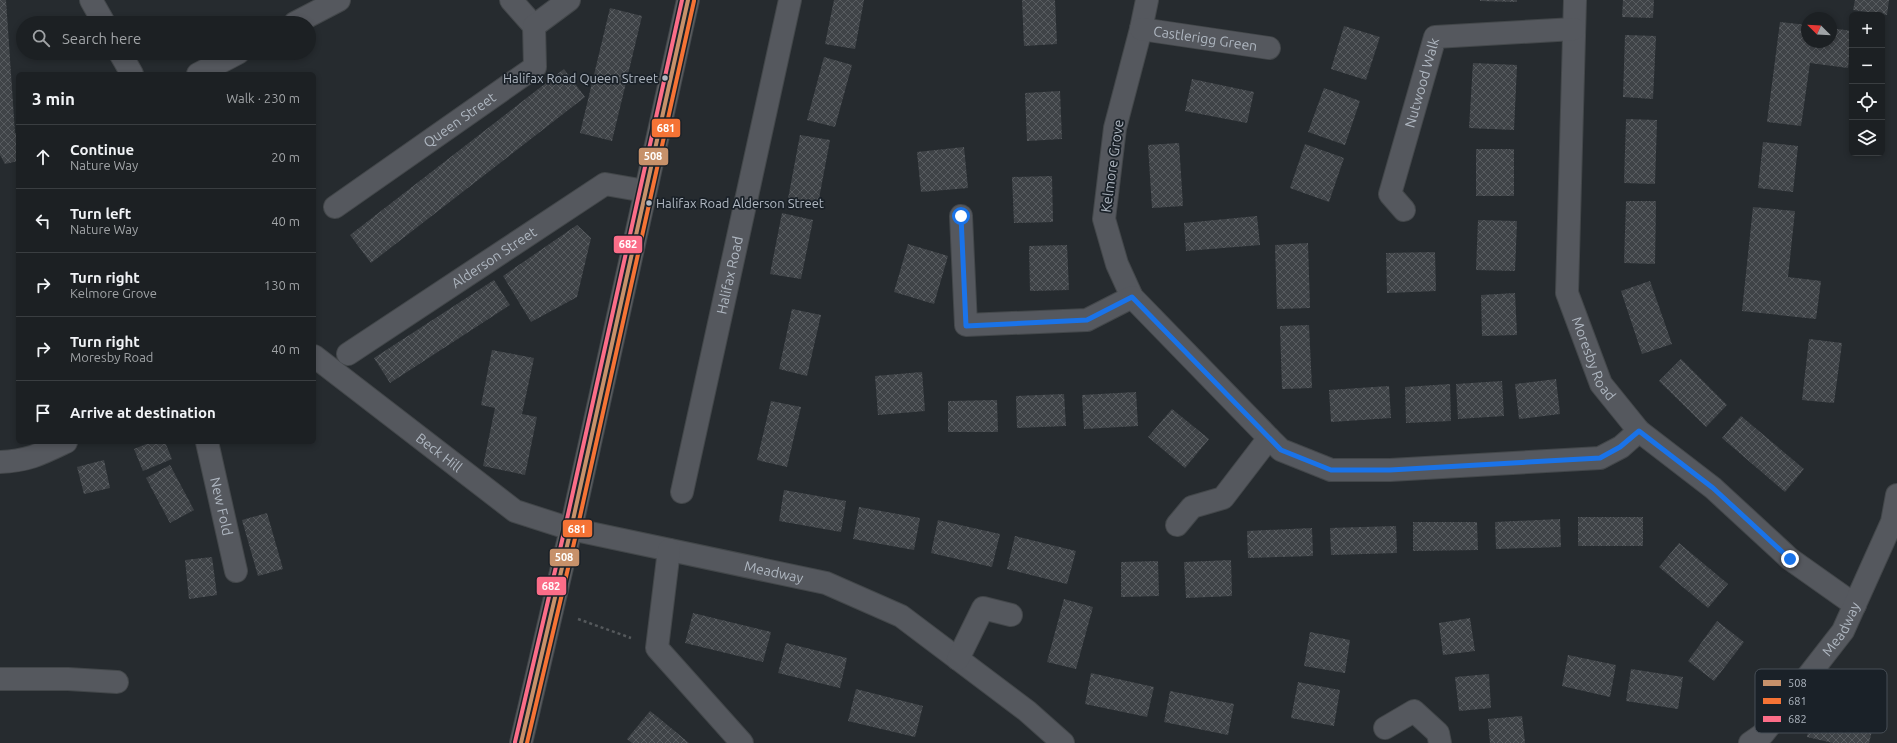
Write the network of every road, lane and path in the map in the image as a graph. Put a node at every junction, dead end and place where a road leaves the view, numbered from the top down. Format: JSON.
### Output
{"nodes":[{"id":1,"x":91,"y":0,"type":"edge"},
{"id":2,"x":339,"y":0,"type":"edge"},
{"id":3,"x":511,"y":0,"type":"edge"},
{"id":4,"x":569,"y":0,"type":"edge"},
{"id":5,"x":688,"y":0,"type":"edge"},
{"id":6,"x":790,"y":0,"type":"edge"},
{"id":7,"x":1147,"y":0,"type":"edge"},
{"id":8,"x":1575,"y":0,"type":"edge"},
{"id":9,"x":100,"y":16,"type":"edge"},
{"id":10,"x":308,"y":16,"type":"edge"},
{"id":11,"x":534,"y":26,"type":"junction"},
{"id":12,"x":1141,"y":29,"type":"junction"},
{"id":13,"x":1574,"y":29,"type":"junction"},
{"id":14,"x":1269,"y":48,"type":"dead end"},
{"id":15,"x":124,"y":60,"type":"edge"},
{"id":16,"x":225,"y":60,"type":"edge"},
{"id":17,"x":131,"y":72,"type":"edge"},
{"id":18,"x":202,"y":72,"type":"edge"},
{"id":19,"x":646,"y":190,"type":"junction"},
{"id":20,"x":335,"y":207,"type":"dead end"},
{"id":21,"x":1404,"y":210,"type":"dead end"},
{"id":22,"x":961,"y":216,"type":"dead end"},
{"id":23,"x":1132,"y":297,"type":"junction"},
{"id":24,"x":348,"y":354,"type":"dead end"},
{"id":25,"x":318,"y":365,"type":"edge"},
{"id":26,"x":1639,"y":431,"type":"junction"},
{"id":27,"x":1269,"y":438,"type":"junction"},
{"id":28,"x":62,"y":444,"type":"edge"},
{"id":29,"x":207,"y":444,"type":"edge"},
{"id":30,"x":0,"y":462,"type":"edge"},
{"id":31,"x":682,"y":492,"type":"dead end"},
{"id":32,"x":1897,"y":495,"type":"edge"},
{"id":33,"x":1177,"y":525,"type":"dead end"},
{"id":34,"x":571,"y":529,"type":"junction"},
{"id":35,"x":669,"y":550,"type":"junction"},
{"id":36,"x":236,"y":571,"type":"dead end"},
{"id":37,"x":1855,"y":605,"type":"junction"},
{"id":38,"x":551,"y":609,"type":"junction"},
{"id":39,"x":1011,"y":615,"type":"dead end"},
{"id":40,"x":657,"y":648,"type":"junction"},
{"id":41,"x":958,"y":659,"type":"junction"},
{"id":42,"x":1813,"y":669,"type":"edge"},
{"id":43,"x":0,"y":679,"type":"edge"},
{"id":44,"x":117,"y":682,"type":"dead end"},
{"id":45,"x":1385,"y":728,"type":"dead end"},
{"id":46,"x":1764,"y":733,"type":"edge"},
{"id":47,"x":521,"y":743,"type":"edge"},
{"id":48,"x":742,"y":743,"type":"edge"},
{"id":49,"x":1063,"y":743,"type":"edge"},
{"id":50,"x":1440,"y":743,"type":"edge"},
{"id":51,"x":1750,"y":743,"type":"edge"}],
"edges":[{"from":1,"to":9,"type":"street"},
{"from":2,"to":10,"type":"street"},
{"from":3,"to":11,"type":"street"},
{"from":4,"to":11,"type":"street"},
{"from":5,"to":19,"type":"highway"},
{"from":6,"to":31,"type":"street","name":"Halifax Road"},
{"from":7,"to":12,"type":"street","name":"Kelmore Grove"},
{"from":8,"to":13,"type":"street","name":"Moresby Road"},
{"from":11,"to":20,"type":"street","name":"Queen Street"},
{"from":12,"to":14,"type":"street","name":"Castlerigg Green"},
{"from":12,"to":23,"type":"street","name":"Kelmore Grove"},
{"from":13,"to":21,"type":"street","name":"Nutwood Walk"},
{"from":13,"to":26,"type":"street","name":"Moresby Road"},
{"from":15,"to":17,"type":"street"},
{"from":16,"to":18,"type":"street"},
{"from":19,"to":24,"type":"street","name":"Alderson Street"},
{"from":19,"to":34,"type":"highway"},
{"from":22,"to":23,"type":"street"},
{"from":23,"to":27,"type":"street","name":"Kelmore Grove"},
{"from":25,"to":34,"type":"street","name":"Beck Hill"},
{"from":26,"to":27,"type":"street","name":"Kelmore Grove"},
{"from":26,"to":37,"type":"street","name":"Moresby Road"},
{"from":27,"to":33,"type":"street"},
{"from":28,"to":30,"type":"street"},
{"from":29,"to":36,"type":"street","name":"New Fold"},
{"from":32,"to":37,"type":"street","name":"Meadway"},
{"from":34,"to":35,"type":"street","name":"Meadway"},
{"from":34,"to":38,"type":"highway"},
{"from":35,"to":40,"type":"street"},
{"from":35,"to":41,"type":"street","name":"Meadway"},
{"from":37,"to":42,"type":"street","name":"Meadway"},
{"from":38,"to":40,"type":"path"},
{"from":38,"to":47,"type":"highway"},
{"from":39,"to":41,"type":"street"},
{"from":40,"to":48,"type":"street"},
{"from":41,"to":49,"type":"street","name":"Meadway"},
{"from":43,"to":44,"type":"street"},
{"from":45,"to":50,"type":"street"},
{"from":46,"to":51,"type":"street","name":"Meadway"}]}
